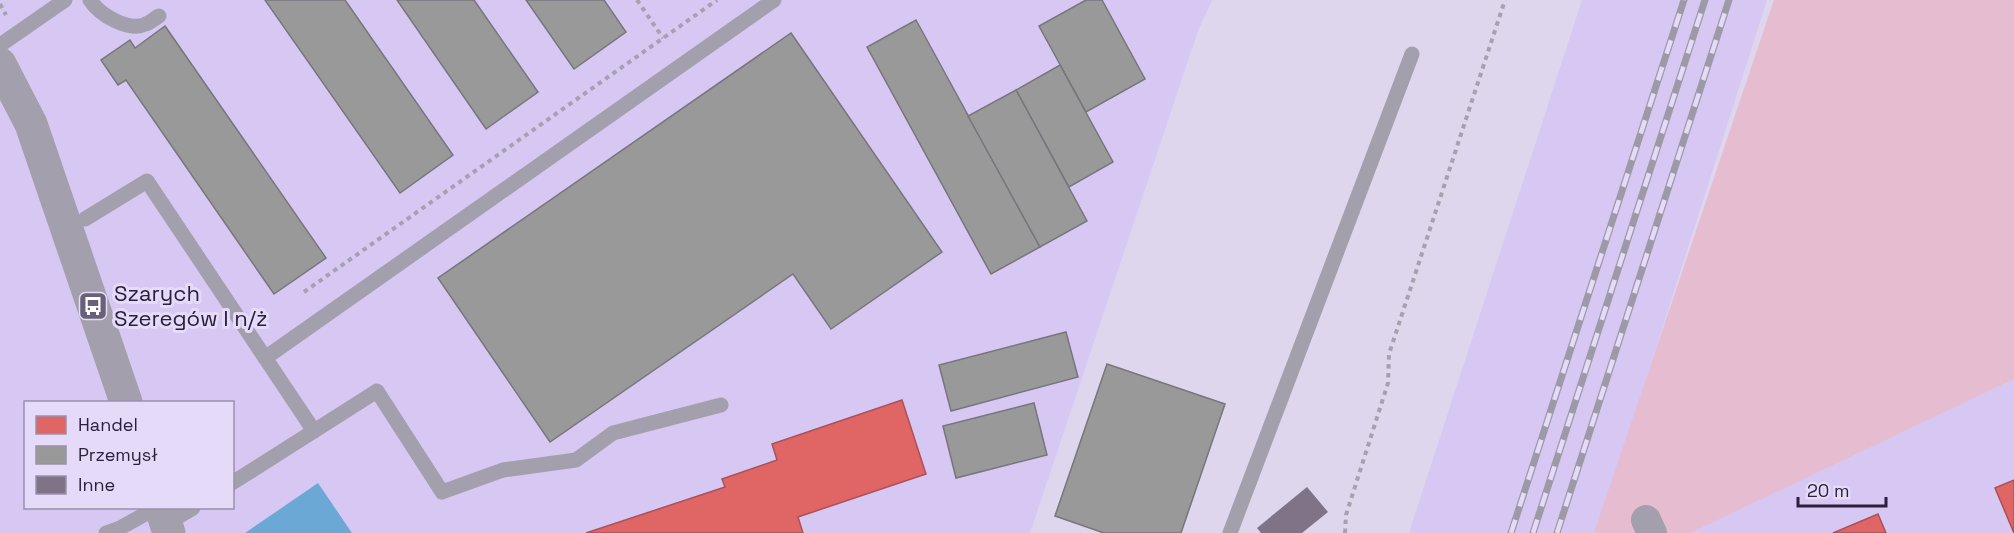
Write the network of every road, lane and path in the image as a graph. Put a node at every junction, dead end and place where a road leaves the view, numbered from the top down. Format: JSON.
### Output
{"nodes":[{"id":1,"x":65,"y":0,"type":"edge"},
{"id":2,"x":90,"y":0,"type":"edge"},
{"id":3,"x":637,"y":0,"type":"edge"},
{"id":4,"x":717,"y":0,"type":"edge"},
{"id":5,"x":774,"y":0,"type":"edge"},
{"id":6,"x":1505,"y":0,"type":"edge"},
{"id":7,"x":711,"y":2,"type":"edge"},
{"id":8,"x":159,"y":16,"type":"dead end"},
{"id":9,"x":663,"y":38,"type":"junction"},
{"id":10,"x":0,"y":45,"type":"edge"},
{"id":11,"x":1412,"y":54,"type":"dead end"},
{"id":12,"x":0,"y":64,"type":"edge"},
{"id":13,"x":85,"y":219,"type":"dead end"},
{"id":14,"x":304,"y":292,"type":"dead end"},
{"id":15,"x":265,"y":358,"type":"junction"},
{"id":16,"x":126,"y":401,"type":"edge"},
{"id":17,"x":721,"y":405,"type":"dead end"},
{"id":18,"x":314,"y":431,"type":"junction"},
{"id":19,"x":234,"y":482,"type":"edge"},
{"id":20,"x":188,"y":509,"type":"edge"},
{"id":21,"x":163,"y":518,"type":"edge"},
{"id":22,"x":106,"y":533,"type":"edge"},
{"id":23,"x":1230,"y":533,"type":"edge"},
{"id":24,"x":1345,"y":533,"type":"edge"}],
"edges":[{"from":1,"to":10,"type":"lane"},
{"from":2,"to":8,"type":"lane"},
{"from":3,"to":9,"type":"path"},
{"from":4,"to":7,"type":"path"},
{"from":5,"to":15,"type":"lane"},
{"from":6,"to":24,"type":"path"},
{"from":7,"to":9,"type":"path"},
{"from":9,"to":14,"type":"path"},
{"from":11,"to":23,"type":"lane"},
{"from":12,"to":16,"type":"street"},
{"from":13,"to":15,"type":"lane"},
{"from":15,"to":18,"type":"lane"},
{"from":17,"to":18,"type":"lane"},
{"from":18,"to":19,"type":"lane"},
{"from":20,"to":21,"type":"lane"},
{"from":21,"to":22,"type":"lane"}]}
